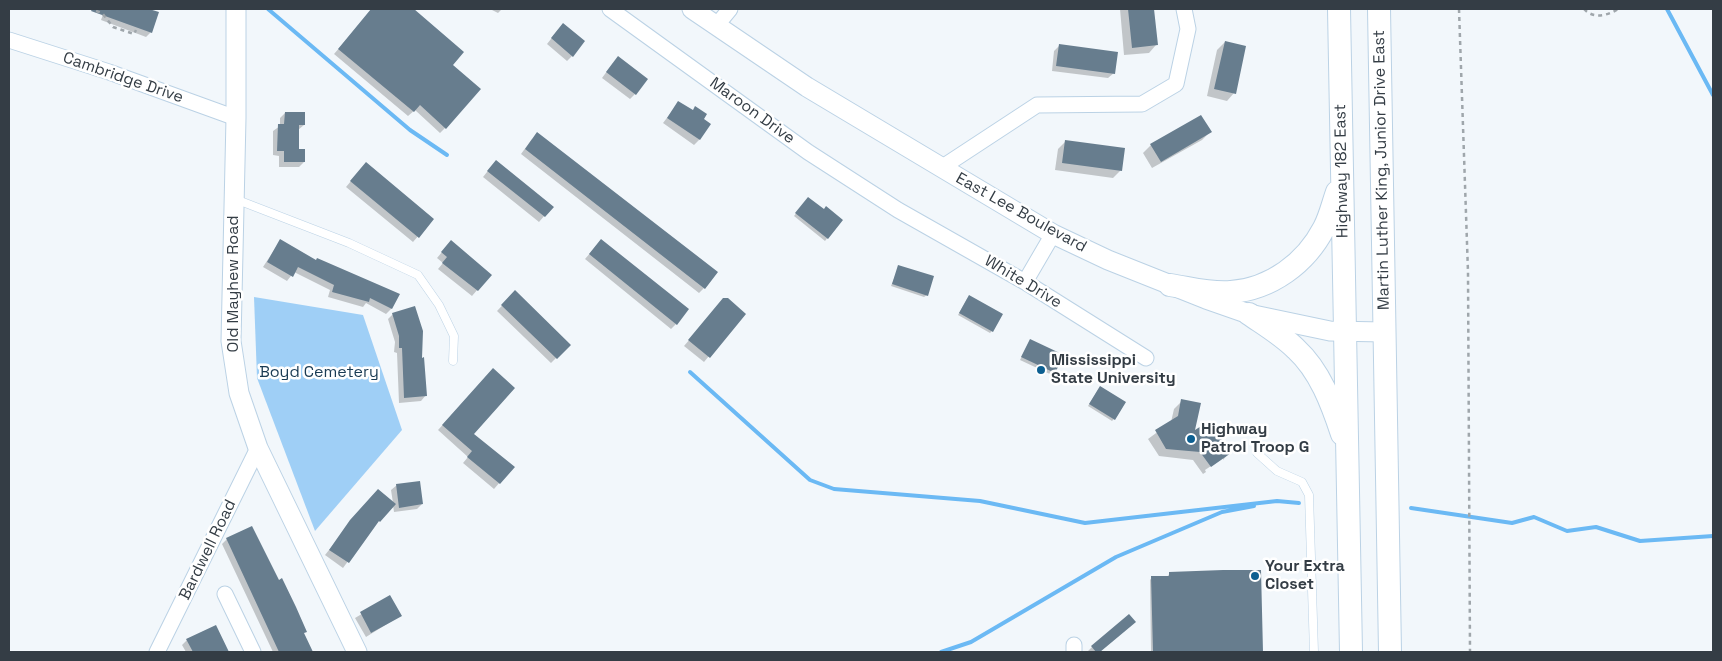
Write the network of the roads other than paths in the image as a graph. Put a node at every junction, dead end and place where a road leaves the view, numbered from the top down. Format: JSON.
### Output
{"nodes":[{"id":1,"x":236,"y":9,"type":"edge"},
{"id":2,"x":610,"y":9,"type":"edge"},
{"id":3,"x":692,"y":9,"type":"edge"},
{"id":4,"x":730,"y":9,"type":"edge"},
{"id":5,"x":1184,"y":9,"type":"edge"},
{"id":6,"x":1339,"y":9,"type":"edge"},
{"id":7,"x":1379,"y":9,"type":"edge"},
{"id":8,"x":716,"y":26,"type":"junction"},
{"id":9,"x":9,"y":40,"type":"edge"},
{"id":10,"x":236,"y":118,"type":"junction"},
{"id":11,"x":941,"y":168,"type":"junction"},
{"id":12,"x":1342,"y":179,"type":"junction"},
{"id":13,"x":234,"y":199,"type":"junction"},
{"id":14,"x":898,"y":210,"type":"joint"},
{"id":15,"x":1054,"y":234,"type":"junction"},
{"id":16,"x":1025,"y":282,"type":"junction"},
{"id":17,"x":1170,"y":285,"type":"junction"},
{"id":18,"x":1249,"y":314,"type":"junction"},
{"id":19,"x":1384,"y":332,"type":"junction"},
{"id":20,"x":1346,"y":333,"type":"junction"},
{"id":21,"x":1146,"y":358,"type":"dead end"},
{"id":22,"x":454,"y":360,"type":"dead end"},
{"id":23,"x":258,"y":448,"type":"junction"},
{"id":24,"x":1257,"y":453,"type":"dead end"},
{"id":25,"x":1348,"y":453,"type":"junction"},
{"id":26,"x":225,"y":594,"type":"dead end"},
{"id":27,"x":157,"y":652,"type":"edge"},
{"id":28,"x":253,"y":652,"type":"edge"},
{"id":29,"x":357,"y":652,"type":"edge"},
{"id":30,"x":1314,"y":652,"type":"edge"},
{"id":31,"x":1350,"y":652,"type":"edge"},
{"id":32,"x":1390,"y":652,"type":"edge"}],
"edges":[{"from":1,"to":10,"type":"street","name":"Old Mayhew Road"},
{"from":2,"to":14,"type":"street","name":"Maroon Drive"},
{"from":3,"to":8,"type":"street","name":"East Lee Boulevard"},
{"from":4,"to":8,"type":"street"},
{"from":5,"to":11,"type":"street"},
{"from":6,"to":12,"type":"main road","name":"Highway 182 East"},
{"from":7,"to":19,"type":"main road","name":"Martin Luther King, Junior Drive East"},
{"from":8,"to":11,"type":"street","name":"East Lee Boulevard"},
{"from":9,"to":10,"type":"street","name":"Cambridge Drive"},
{"from":10,"to":13,"type":"street","name":"Old Mayhew Road"},
{"from":11,"to":15,"type":"street","name":"East Lee Boulevard"},
{"from":12,"to":17,"type":"main road"},
{"from":12,"to":20,"type":"main road","name":"Highway 182 East"},
{"from":13,"to":22,"type":"lane"},
{"from":13,"to":23,"type":"street","name":"Old Mayhew Road"},
{"from":14,"to":16,"type":"street","name":"White Drive"},
{"from":15,"to":16,"type":"street"},
{"from":15,"to":17,"type":"street","name":"East Lee Boulevard"},
{"from":16,"to":21,"type":"street","name":"White Drive"},
{"from":17,"to":18,"type":"street","name":"East Lee Boulevard"},
{"from":18,"to":20,"type":"street","name":"East Lee Boulevard"},
{"from":18,"to":25,"type":"main road"},
{"from":19,"to":20,"type":"street","name":"East Lee Boulevard"},
{"from":19,"to":32,"type":"main road","name":"Martin Luther King, Junior Drive East"},
{"from":20,"to":25,"type":"main road","name":"Highway 182 East"},
{"from":23,"to":27,"type":"street","name":"Bardwell Road"},
{"from":23,"to":29,"type":"street","name":"Old Mayhew Road"},
{"from":24,"to":30,"type":"lane"},
{"from":25,"to":31,"type":"main road","name":"Highway 182 East"},
{"from":26,"to":28,"type":"street"}]}
